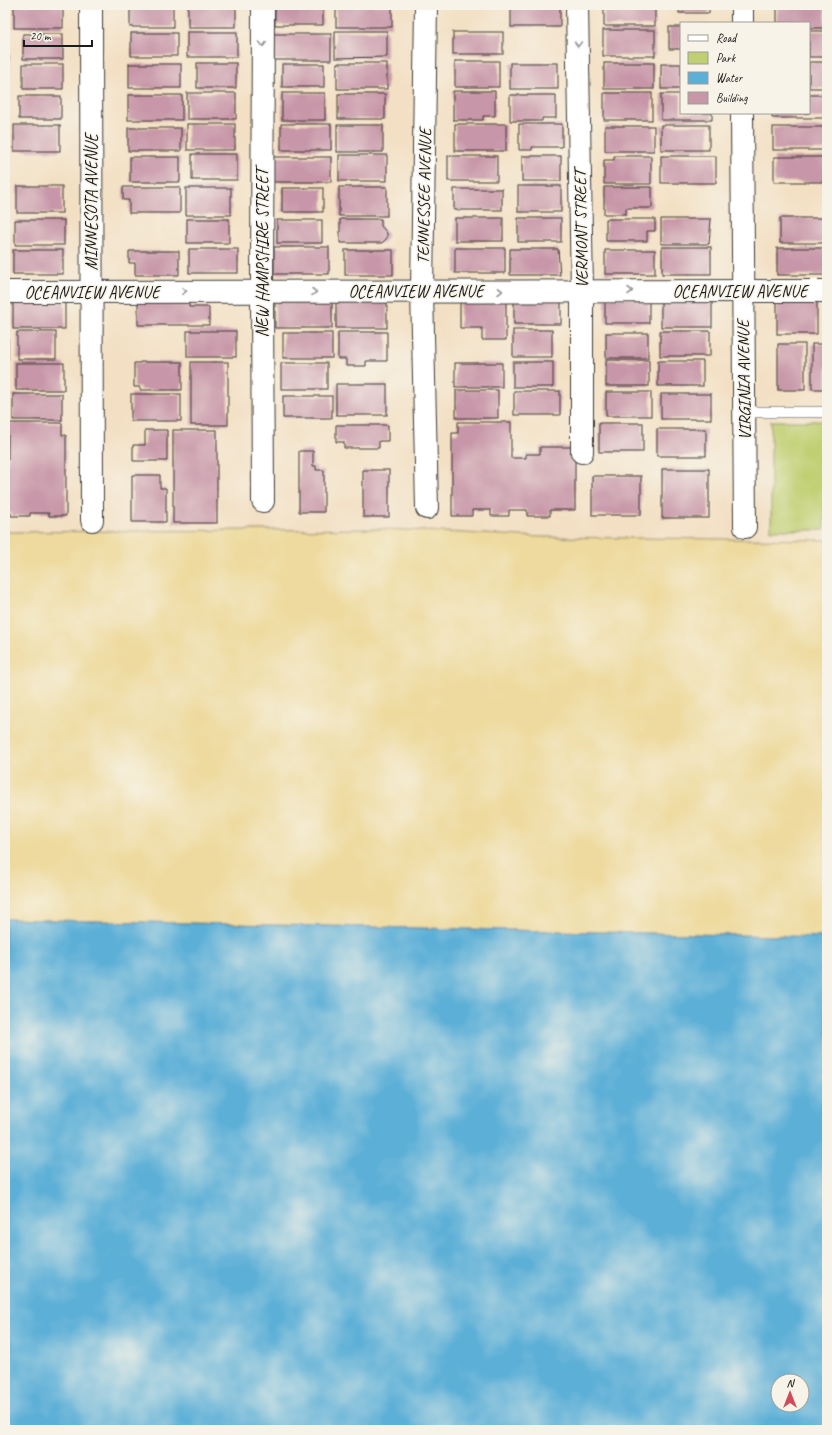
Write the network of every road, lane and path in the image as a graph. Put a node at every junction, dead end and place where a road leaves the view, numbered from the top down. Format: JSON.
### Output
{"nodes":[{"id":1,"x":91,"y":5,"type":"edge"},
{"id":2,"x":263,"y":5,"type":"edge"},
{"id":3,"x":426,"y":5,"type":"edge"},
{"id":4,"x":577,"y":5,"type":"edge"},
{"id":5,"x":742,"y":5,"type":"edge"},
{"id":6,"x":742,"y":22,"type":"edge"},
{"id":7,"x":742,"y":114,"type":"edge"},
{"id":8,"x":422,"y":291,"type":"junction"},
{"id":9,"x":582,"y":291,"type":"junction"},
{"id":10,"x":743,"y":291,"type":"junction"},
{"id":11,"x":827,"y":291,"type":"edge"},
{"id":12,"x":5,"y":292,"type":"edge"},
{"id":13,"x":91,"y":292,"type":"junction"},
{"id":14,"x":262,"y":292,"type":"junction"},
{"id":15,"x":744,"y":412,"type":"junction"},
{"id":16,"x":827,"y":412,"type":"edge"},
{"id":17,"x":582,"y":452,"type":"dead end"},
{"id":18,"x":263,"y":501,"type":"dead end"},
{"id":19,"x":427,"y":508,"type":"dead end"},
{"id":20,"x":92,"y":520,"type":"dead end"},
{"id":21,"x":745,"y":527,"type":"dead end"}],
"edges":[{"from":1,"to":13,"type":"street","name":"MINNESOTA AVENUE"},
{"from":2,"to":14,"type":"street","name":"NEW HAMPSHIRE STREET","one_way":true},
{"from":3,"to":8,"type":"street","name":"TENNESSEE AVENUE"},
{"from":4,"to":9,"type":"street","name":"VERMONT STREET","one_way":true},
{"from":5,"to":6,"type":"street"},
{"from":7,"to":10,"type":"street","name":"VIRGINIA AVENUE"},
{"from":8,"to":9,"type":"street","name":"OCEANVIEW AVENUE","one_way":true},
{"from":14,"to":8,"type":"street","name":"OCEANVIEW AVENUE","one_way":true},
{"from":8,"to":19,"type":"street","name":"TENNESSEE AVENUE"},
{"from":9,"to":10,"type":"street","name":"OCEANVIEW AVENUE","one_way":true},
{"from":9,"to":17,"type":"street","name":"VERMONT STREET"},
{"from":10,"to":11,"type":"street","name":"OCEANVIEW AVENUE"},
{"from":10,"to":15,"type":"street","name":"VIRGINIA AVENUE"},
{"from":12,"to":13,"type":"street","name":"OCEANVIEW AVENUE"},
{"from":13,"to":14,"type":"street","name":"OCEANVIEW AVENUE","one_way":true},
{"from":13,"to":20,"type":"street","name":"MINNESOTA AVENUE"},
{"from":14,"to":18,"type":"street","name":"NEW HAMPSHIRE STREET"},
{"from":15,"to":16,"type":"lane"},
{"from":15,"to":21,"type":"street","name":"VIRGINIA AVENUE"}]}
